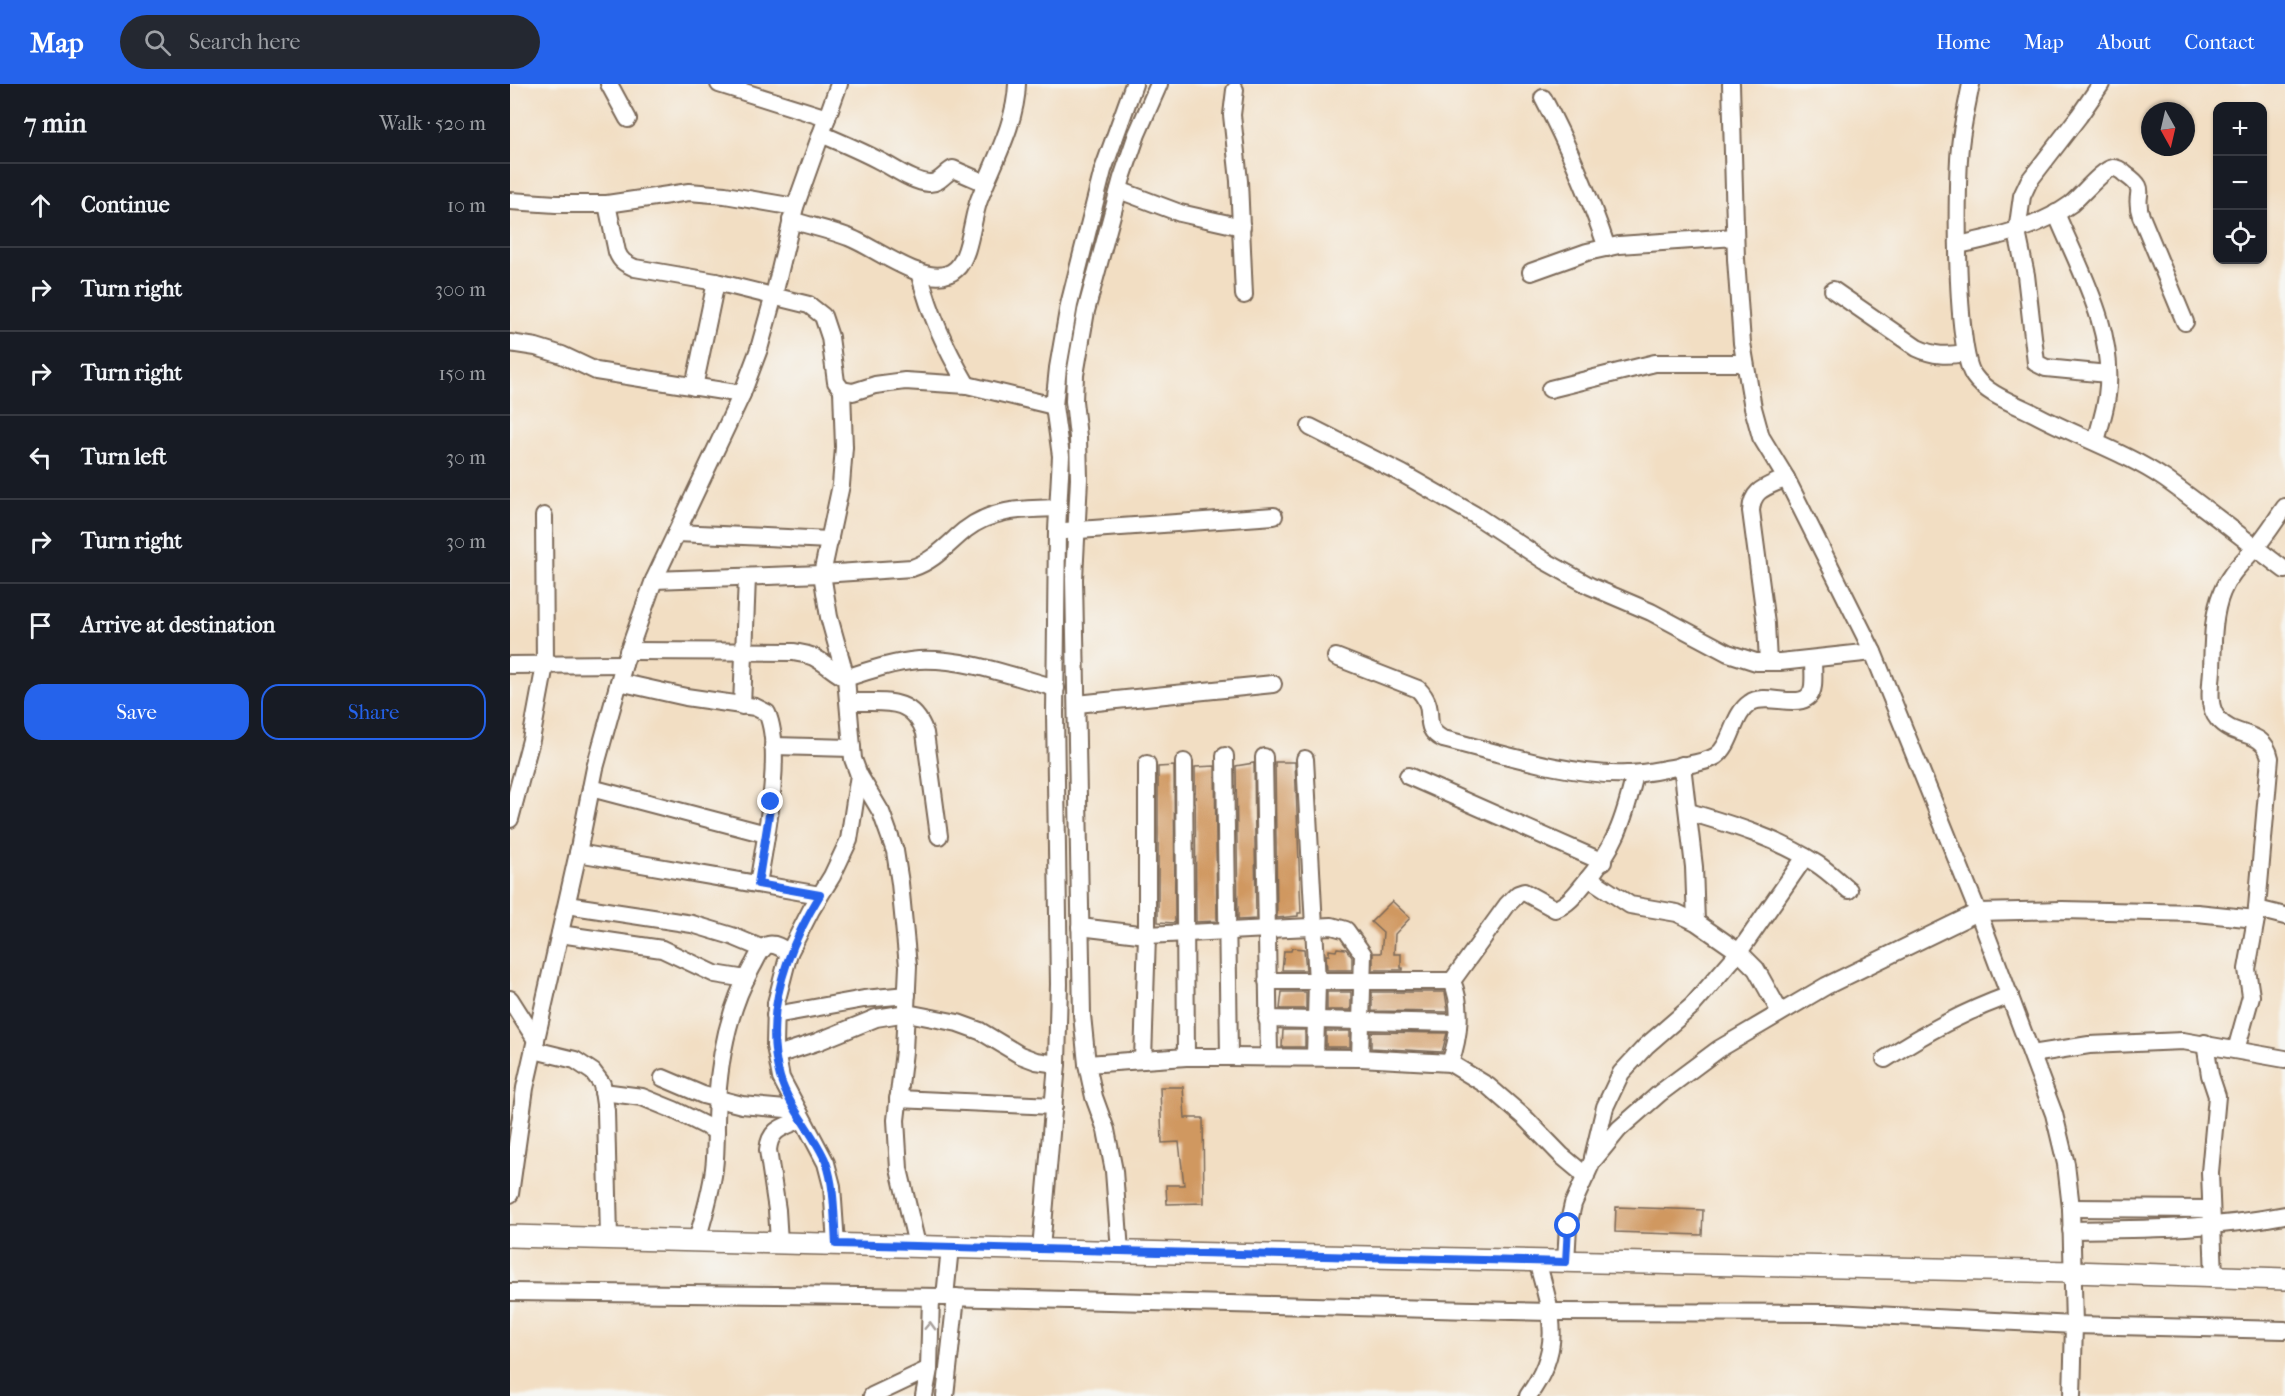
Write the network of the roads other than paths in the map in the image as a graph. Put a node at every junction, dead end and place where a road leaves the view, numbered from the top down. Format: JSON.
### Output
{"nodes":[{"id":1,"x":609,"y":84,"type":"edge"},
{"id":2,"x":719,"y":84,"type":"edge"},
{"id":3,"x":839,"y":84,"type":"edge"},
{"id":4,"x":1017,"y":84,"type":"edge"},
{"id":5,"x":1134,"y":84,"type":"edge"},
{"id":6,"x":1159,"y":84,"type":"edge"},
{"id":7,"x":1731,"y":84,"type":"edge"},
{"id":8,"x":1971,"y":84,"type":"edge"},
{"id":9,"x":2101,"y":84,"type":"edge"},
{"id":10,"x":1235,"y":90,"type":"dead end"},
{"id":11,"x":1543,"y":98,"type":"dead end"},
{"id":12,"x":628,"y":119,"type":"dead end"},
{"id":13,"x":824,"y":126,"type":"junction"},
{"id":14,"x":985,"y":183,"type":"junction"},
{"id":15,"x":1119,"y":190,"type":"junction"},
{"id":16,"x":510,"y":201,"type":"edge"},
{"id":17,"x":607,"y":204,"type":"junction"},
{"id":18,"x":2056,"y":213,"type":"junction"},
{"id":19,"x":793,"y":214,"type":"junction"},
{"id":20,"x":1242,"y":227,"type":"junction"},
{"id":21,"x":2017,"y":232,"type":"junction"},
{"id":22,"x":1735,"y":237,"type":"junction"},
{"id":23,"x":1959,"y":245,"type":"junction"},
{"id":24,"x":1607,"y":248,"type":"junction"},
{"id":25,"x":919,"y":272,"type":"junction"},
{"id":26,"x":1531,"y":272,"type":"dead end"},
{"id":27,"x":716,"y":282,"type":"junction"},
{"id":28,"x":1833,"y":290,"type":"dead end"},
{"id":29,"x":774,"y":295,"type":"junction"},
{"id":30,"x":1244,"y":295,"type":"dead end"},
{"id":31,"x":2185,"y":322,"type":"dead end"},
{"id":32,"x":510,"y":344,"type":"edge"},
{"id":33,"x":1965,"y":353,"type":"junction"},
{"id":34,"x":1745,"y":363,"type":"junction"},
{"id":35,"x":2108,"y":374,"type":"junction"},
{"id":36,"x":967,"y":385,"type":"junction"},
{"id":37,"x":694,"y":387,"type":"junction"},
{"id":38,"x":1550,"y":389,"type":"dead end"},
{"id":39,"x":843,"y":390,"type":"junction"},
{"id":40,"x":742,"y":394,"type":"junction"},
{"id":41,"x":1054,"y":406,"type":"junction"},
{"id":42,"x":1310,"y":427,"type":"dead end"},
{"id":43,"x":2096,"y":441,"type":"junction"},
{"id":44,"x":1786,"y":478,"type":"junction"},
{"id":45,"x":2285,"y":507,"type":"edge"},
{"id":46,"x":1059,"y":508,"type":"junction"},
{"id":47,"x":544,"y":516,"type":"dead end"},
{"id":48,"x":1274,"y":516,"type":"dead end"},
{"id":49,"x":1067,"y":530,"type":"junction"},
{"id":50,"x":677,"y":533,"type":"junction"},
{"id":51,"x":830,"y":540,"type":"junction"},
{"id":52,"x":2255,"y":548,"type":"junction"},
{"id":53,"x":2285,"y":570,"type":"edge"},
{"id":54,"x":822,"y":574,"type":"junction"},
{"id":55,"x":747,"y":577,"type":"junction"},
{"id":56,"x":654,"y":580,"type":"junction"},
{"id":57,"x":743,"y":652,"type":"junction"},
{"id":58,"x":1873,"y":652,"type":"junction"},
{"id":59,"x":1336,"y":657,"type":"dead end"},
{"id":60,"x":626,"y":658,"type":"junction"},
{"id":61,"x":1813,"y":659,"type":"junction"},
{"id":62,"x":1768,"y":662,"type":"junction"},
{"id":63,"x":510,"y":665,"type":"edge"},
{"id":64,"x":545,"y":665,"type":"junction"},
{"id":65,"x":846,"y":678,"type":"junction"},
{"id":66,"x":619,"y":682,"type":"junction"},
{"id":67,"x":1273,"y":684,"type":"dead end"},
{"id":68,"x":1056,"y":688,"type":"junction"},
{"id":69,"x":850,"y":702,"type":"junction"},
{"id":70,"x":1077,"y":704,"type":"junction"},
{"id":71,"x":742,"y":706,"type":"junction"},
{"id":72,"x":773,"y":746,"type":"junction"},
{"id":73,"x":852,"y":748,"type":"junction"},
{"id":74,"x":1225,"y":756,"type":"dead end"},
{"id":75,"x":1264,"y":757,"type":"dead end"},
{"id":76,"x":1305,"y":759,"type":"dead end"},
{"id":77,"x":1184,"y":762,"type":"dead end"},
{"id":78,"x":1147,"y":764,"type":"dead end"},
{"id":79,"x":1682,"y":765,"type":"junction"},
{"id":80,"x":1635,"y":774,"type":"junction"},
{"id":81,"x":859,"y":775,"type":"junction"},
{"id":82,"x":1408,"y":776,"type":"dead end"},
{"id":83,"x":591,"y":788,"type":"junction"},
{"id":84,"x":1689,"y":812,"type":"junction"},
{"id":85,"x":510,"y":819,"type":"edge"},
{"id":86,"x":766,"y":834,"type":"junction"},
{"id":87,"x":939,"y":836,"type":"dead end"},
{"id":88,"x":578,"y":853,"type":"junction"},
{"id":89,"x":1805,"y":857,"type":"junction"},
{"id":90,"x":1603,"y":862,"type":"junction"},
{"id":91,"x":1589,"y":878,"type":"junction"},
{"id":92,"x":758,"y":884,"type":"junction"},
{"id":93,"x":1849,"y":890,"type":"dead end"},
{"id":94,"x":820,"y":895,"type":"junction"},
{"id":95,"x":567,"y":905,"type":"junction"},
{"id":96,"x":1978,"y":912,"type":"junction"},
{"id":97,"x":2256,"y":914,"type":"junction"},
{"id":98,"x":2285,"y":916,"type":"edge"},
{"id":99,"x":1696,"y":922,"type":"junction"},
{"id":100,"x":1080,"y":927,"type":"junction"},
{"id":101,"x":1313,"y":927,"type":"junction"},
{"id":102,"x":1267,"y":928,"type":"junction"},
{"id":103,"x":1228,"y":930,"type":"junction"},
{"id":104,"x":560,"y":934,"type":"junction"},
{"id":105,"x":1186,"y":934,"type":"junction"},
{"id":106,"x":1147,"y":935,"type":"junction"},
{"id":107,"x":763,"y":949,"type":"junction"},
{"id":108,"x":1739,"y":952,"type":"junction"},
{"id":109,"x":789,"y":953,"type":"junction"},
{"id":110,"x":746,"y":979,"type":"junction"},
{"id":111,"x":1267,"y":981,"type":"junction"},
{"id":112,"x":1452,"y":981,"type":"junction"},
{"id":113,"x":1317,"y":982,"type":"junction"},
{"id":114,"x":1363,"y":982,"type":"junction"},
{"id":115,"x":908,"y":995,"type":"junction"},
{"id":116,"x":2010,"y":995,"type":"junction"},
{"id":117,"x":512,"y":1007,"type":"edge"},
{"id":118,"x":1780,"y":1012,"type":"junction"},
{"id":119,"x":907,"y":1013,"type":"junction"},
{"id":120,"x":776,"y":1015,"type":"junction"},
{"id":121,"x":1267,"y":1019,"type":"junction"},
{"id":122,"x":1316,"y":1019,"type":"junction"},
{"id":123,"x":1361,"y":1020,"type":"junction"},
{"id":124,"x":1458,"y":1023,"type":"junction"},
{"id":125,"x":2205,"y":1043,"type":"junction"},
{"id":126,"x":535,"y":1045,"type":"junction"},
{"id":127,"x":2236,"y":1050,"type":"junction"},
{"id":128,"x":2032,"y":1054,"type":"junction"},
{"id":129,"x":777,"y":1055,"type":"junction"},
{"id":130,"x":1269,"y":1056,"type":"junction"},
{"id":131,"x":1186,"y":1057,"type":"junction"},
{"id":132,"x":1229,"y":1057,"type":"junction"},
{"id":133,"x":1315,"y":1057,"type":"junction"},
{"id":134,"x":1360,"y":1058,"type":"junction"},
{"id":135,"x":1885,"y":1059,"type":"dead end"},
{"id":136,"x":2285,"y":1059,"type":"edge"},
{"id":137,"x":1143,"y":1060,"type":"junction"},
{"id":138,"x":1450,"y":1063,"type":"junction"},
{"id":139,"x":1057,"y":1064,"type":"junction"},
{"id":140,"x":1087,"y":1064,"type":"junction"},
{"id":141,"x":663,"y":1078,"type":"dead end"},
{"id":142,"x":603,"y":1092,"type":"junction"},
{"id":143,"x":717,"y":1099,"type":"junction"},
{"id":144,"x":898,"y":1099,"type":"junction"},
{"id":145,"x":1054,"y":1106,"type":"junction"},
{"id":146,"x":799,"y":1115,"type":"junction"},
{"id":147,"x":716,"y":1131,"type":"junction"},
{"id":148,"x":1589,"y":1169,"type":"junction"},
{"id":149,"x":510,"y":1194,"type":"edge"},
{"id":150,"x":2071,"y":1208,"type":"junction"},
{"id":151,"x":2211,"y":1209,"type":"junction"},
{"id":152,"x":2285,"y":1215,"type":"edge"},
{"id":153,"x":2212,"y":1226,"type":"junction"},
{"id":154,"x":2071,"y":1230,"type":"junction"},
{"id":155,"x":510,"y":1236,"type":"edge"},
{"id":156,"x":609,"y":1238,"type":"junction"},
{"id":157,"x":697,"y":1240,"type":"junction"},
{"id":158,"x":779,"y":1242,"type":"junction"},
{"id":159,"x":836,"y":1244,"type":"junction"},
{"id":160,"x":917,"y":1245,"type":"junction"},
{"id":161,"x":950,"y":1247,"type":"junction"},
{"id":162,"x":1041,"y":1249,"type":"junction"},
{"id":163,"x":1120,"y":1251,"type":"junction"},
{"id":164,"x":1537,"y":1261,"type":"junction"},
{"id":165,"x":1566,"y":1262,"type":"junction"},
{"id":166,"x":2072,"y":1272,"type":"junction"},
{"id":167,"x":2214,"y":1277,"type":"junction"},
{"id":168,"x":2285,"y":1279,"type":"edge"},
{"id":169,"x":510,"y":1292,"type":"edge"},
{"id":170,"x":944,"y":1297,"type":"junction"},
{"id":171,"x":1551,"y":1312,"type":"junction"},
{"id":172,"x":2074,"y":1325,"type":"junction"},
{"id":173,"x":2285,"y":1330,"type":"edge"},
{"id":174,"x":929,"y":1369,"type":"junction"},
{"id":175,"x":872,"y":1396,"type":"edge"},
{"id":176,"x":924,"y":1396,"type":"edge"},
{"id":177,"x":945,"y":1396,"type":"edge"},
{"id":178,"x":1528,"y":1396,"type":"edge"},
{"id":179,"x":2072,"y":1396,"type":"edge"}],
"edges":[{"from":1,"to":12,"type":"street"},
{"from":2,"to":13,"type":"street"},
{"from":3,"to":13,"type":"street"},
{"from":4,"to":14,"type":"street"},
{"from":5,"to":41,"type":"street"},
{"from":6,"to":15,"type":"street"},
{"from":7,"to":22,"type":"street"},
{"from":8,"to":23,"type":"street"},
{"from":9,"to":21,"type":"street"},
{"from":10,"to":20,"type":"street"},
{"from":11,"to":24,"type":"street"},
{"from":13,"to":14,"type":"street"},
{"from":13,"to":19,"type":"street"},
{"from":14,"to":25,"type":"street"},
{"from":15,"to":20,"type":"street"},
{"from":15,"to":49,"type":"street"},
{"from":16,"to":17,"type":"street"},
{"from":17,"to":19,"type":"street"},
{"from":17,"to":27,"type":"street"},
{"from":18,"to":21,"type":"street"},
{"from":18,"to":31,"type":"street"},
{"from":18,"to":35,"type":"street"},
{"from":19,"to":25,"type":"street"},
{"from":19,"to":29,"type":"street"},
{"from":20,"to":30,"type":"street"},
{"from":21,"to":23,"type":"street"},
{"from":21,"to":35,"type":"street"},
{"from":22,"to":24,"type":"street"},
{"from":22,"to":34,"type":"street"},
{"from":23,"to":33,"type":"street"},
{"from":24,"to":26,"type":"street"},
{"from":25,"to":36,"type":"street"},
{"from":27,"to":29,"type":"street"},
{"from":27,"to":37,"type":"street"},
{"from":28,"to":33,"type":"street"},
{"from":29,"to":39,"type":"street"},
{"from":29,"to":40,"type":"street"},
{"from":32,"to":37,"type":"street"},
{"from":33,"to":43,"type":"street"},
{"from":34,"to":38,"type":"street"},
{"from":34,"to":44,"type":"street"},
{"from":35,"to":43,"type":"street"},
{"from":36,"to":39,"type":"street"},
{"from":36,"to":41,"type":"street"},
{"from":37,"to":40,"type":"street"},
{"from":39,"to":51,"type":"street"},
{"from":40,"to":50,"type":"street"},
{"from":41,"to":46,"type":"street"},
{"from":42,"to":62,"type":"street"},
{"from":43,"to":52,"type":"street"},
{"from":44,"to":58,"type":"street"},
{"from":44,"to":62,"type":"street"},
{"from":45,"to":52,"type":"street"},
{"from":46,"to":49,"type":"street"},
{"from":46,"to":54,"type":"street"},
{"from":47,"to":64,"type":"street"},
{"from":48,"to":49,"type":"street"},
{"from":49,"to":68,"type":"street"},
{"from":49,"to":70,"type":"street"},
{"from":50,"to":51,"type":"street"},
{"from":50,"to":56,"type":"street"},
{"from":51,"to":54,"type":"street"},
{"from":52,"to":53,"type":"street"},
{"from":52,"to":97,"type":"street"},
{"from":54,"to":55,"type":"street"},
{"from":54,"to":65,"type":"street"},
{"from":55,"to":56,"type":"street"},
{"from":55,"to":57,"type":"street"},
{"from":56,"to":60,"type":"street"},
{"from":57,"to":60,"type":"street"},
{"from":57,"to":65,"type":"street"},
{"from":57,"to":71,"type":"street"},
{"from":58,"to":61,"type":"street"},
{"from":58,"to":96,"type":"street"},
{"from":59,"to":80,"type":"street"},
{"from":60,"to":64,"type":"street"},
{"from":60,"to":66,"type":"street"},
{"from":61,"to":62,"type":"street"},
{"from":61,"to":79,"type":"street"},
{"from":63,"to":64,"type":"street"},
{"from":64,"to":85,"type":"street"},
{"from":65,"to":68,"type":"street"},
{"from":65,"to":69,"type":"street"},
{"from":66,"to":71,"type":"street"},
{"from":66,"to":83,"type":"street"},
{"from":67,"to":70,"type":"street"},
{"from":68,"to":139,"type":"street"},
{"from":69,"to":73,"type":"street"},
{"from":69,"to":87,"type":"street"},
{"from":70,"to":100,"type":"street"},
{"from":71,"to":72,"type":"street"},
{"from":72,"to":73,"type":"street"},
{"from":72,"to":86,"type":"street"},
{"from":73,"to":81,"type":"street"},
{"from":74,"to":103,"type":"street"},
{"from":75,"to":102,"type":"street"},
{"from":76,"to":101,"type":"street"},
{"from":77,"to":105,"type":"street"},
{"from":78,"to":106,"type":"street"},
{"from":79,"to":80,"type":"street"},
{"from":79,"to":84,"type":"street"},
{"from":80,"to":90,"type":"street"},
{"from":81,"to":94,"type":"street"},
{"from":81,"to":115,"type":"street"},
{"from":82,"to":90,"type":"street"},
{"from":83,"to":86,"type":"street"},
{"from":83,"to":88,"type":"street"},
{"from":84,"to":89,"type":"street"},
{"from":84,"to":99,"type":"street"},
{"from":86,"to":92,"type":"street"},
{"from":88,"to":92,"type":"street"},
{"from":88,"to":95,"type":"street"},
{"from":89,"to":93,"type":"street"},
{"from":89,"to":108,"type":"street"},
{"from":90,"to":91,"type":"street"},
{"from":91,"to":99,"type":"street"},
{"from":91,"to":112,"type":"street"},
{"from":92,"to":94,"type":"street"},
{"from":94,"to":109,"type":"street"},
{"from":95,"to":104,"type":"street"},
{"from":95,"to":107,"type":"street"},
{"from":96,"to":97,"type":"street"},
{"from":96,"to":116,"type":"street"},
{"from":96,"to":118,"type":"street"},
{"from":97,"to":98,"type":"street"},
{"from":97,"to":127,"type":"street"},
{"from":99,"to":108,"type":"street"},
{"from":100,"to":106,"type":"street"},
{"from":100,"to":140,"type":"street"},
{"from":101,"to":102,"type":"street"},
{"from":101,"to":113,"type":"street"},
{"from":101,"to":114,"type":"street"},
{"from":102,"to":103,"type":"street"},
{"from":102,"to":111,"type":"street"},
{"from":103,"to":105,"type":"street"},
{"from":103,"to":132,"type":"street"},
{"from":104,"to":110,"type":"street"},
{"from":104,"to":126,"type":"street"},
{"from":105,"to":106,"type":"street"},
{"from":105,"to":131,"type":"street"},
{"from":106,"to":137,"type":"street"},
{"from":107,"to":109,"type":"street"},
{"from":107,"to":110,"type":"street"},
{"from":108,"to":118,"type":"street"},
{"from":108,"to":148,"type":"street"},
{"from":109,"to":120,"type":"street"},
{"from":110,"to":143,"type":"street"},
{"from":111,"to":113,"type":"street"},
{"from":111,"to":121,"type":"street"},
{"from":112,"to":114,"type":"street"},
{"from":112,"to":124,"type":"street"},
{"from":113,"to":114,"type":"street"},
{"from":113,"to":122,"type":"street"},
{"from":114,"to":123,"type":"street"},
{"from":115,"to":119,"type":"street"},
{"from":115,"to":120,"type":"street"},
{"from":116,"to":128,"type":"street"},
{"from":116,"to":135,"type":"street"},
{"from":117,"to":126,"type":"street"},
{"from":118,"to":148,"type":"street"},
{"from":119,"to":129,"type":"street"},
{"from":119,"to":139,"type":"street"},
{"from":119,"to":144,"type":"street"},
{"from":120,"to":129,"type":"street"},
{"from":121,"to":122,"type":"street"},
{"from":121,"to":130,"type":"street"},
{"from":122,"to":123,"type":"street"},
{"from":122,"to":133,"type":"street"},
{"from":123,"to":124,"type":"street"},
{"from":123,"to":134,"type":"street"},
{"from":124,"to":138,"type":"street"},
{"from":125,"to":127,"type":"street"},
{"from":125,"to":128,"type":"street"},
{"from":125,"to":151,"type":"street"},
{"from":126,"to":142,"type":"street"},
{"from":126,"to":149,"type":"street"},
{"from":127,"to":136,"type":"street"},
{"from":128,"to":150,"type":"street"},
{"from":129,"to":146,"type":"street"},
{"from":130,"to":132,"type":"street"},
{"from":130,"to":133,"type":"street"},
{"from":131,"to":132,"type":"street"},
{"from":131,"to":137,"type":"street"},
{"from":133,"to":134,"type":"street"},
{"from":134,"to":138,"type":"street"},
{"from":137,"to":140,"type":"street"},
{"from":138,"to":148,"type":"street"},
{"from":139,"to":145,"type":"street"},
{"from":140,"to":163,"type":"street"},
{"from":141,"to":143,"type":"street"},
{"from":142,"to":147,"type":"street"},
{"from":142,"to":156,"type":"street"},
{"from":143,"to":146,"type":"street"},
{"from":143,"to":147,"type":"street"},
{"from":144,"to":145,"type":"street"},
{"from":144,"to":160,"type":"street"},
{"from":145,"to":162,"type":"street"},
{"from":146,"to":158,"type":"street"},
{"from":146,"to":159,"type":"street"},
{"from":147,"to":157,"type":"street"},
{"from":148,"to":165,"type":"street"},
{"from":150,"to":151,"type":"street"},
{"from":150,"to":154,"type":"street"},
{"from":151,"to":153,"type":"street"},
{"from":152,"to":153,"type":"street"},
{"from":153,"to":154,"type":"street"},
{"from":153,"to":167,"type":"street"},
{"from":154,"to":166,"type":"street"},
{"from":155,"to":156,"type":"street"},
{"from":156,"to":157,"type":"street"},
{"from":157,"to":158,"type":"street"},
{"from":158,"to":159,"type":"street"},
{"from":159,"to":160,"type":"street"},
{"from":160,"to":161,"type":"street"},
{"from":161,"to":162,"type":"street"},
{"from":161,"to":170,"type":"street"},
{"from":162,"to":163,"type":"street"},
{"from":163,"to":164,"type":"street"},
{"from":164,"to":165,"type":"street"},
{"from":164,"to":171,"type":"street"},
{"from":165,"to":166,"type":"street"},
{"from":166,"to":167,"type":"street"},
{"from":166,"to":172,"type":"street"},
{"from":167,"to":168,"type":"street"},
{"from":169,"to":170,"type":"street"},
{"from":170,"to":171,"type":"street"},
{"from":174,"to":170,"type":"street","one_way":true},
{"from":170,"to":177,"type":"street"},
{"from":171,"to":172,"type":"street"},
{"from":171,"to":178,"type":"street"},
{"from":172,"to":173,"type":"street"},
{"from":172,"to":179,"type":"street"},
{"from":174,"to":175,"type":"street"},
{"from":174,"to":176,"type":"street"}]}
